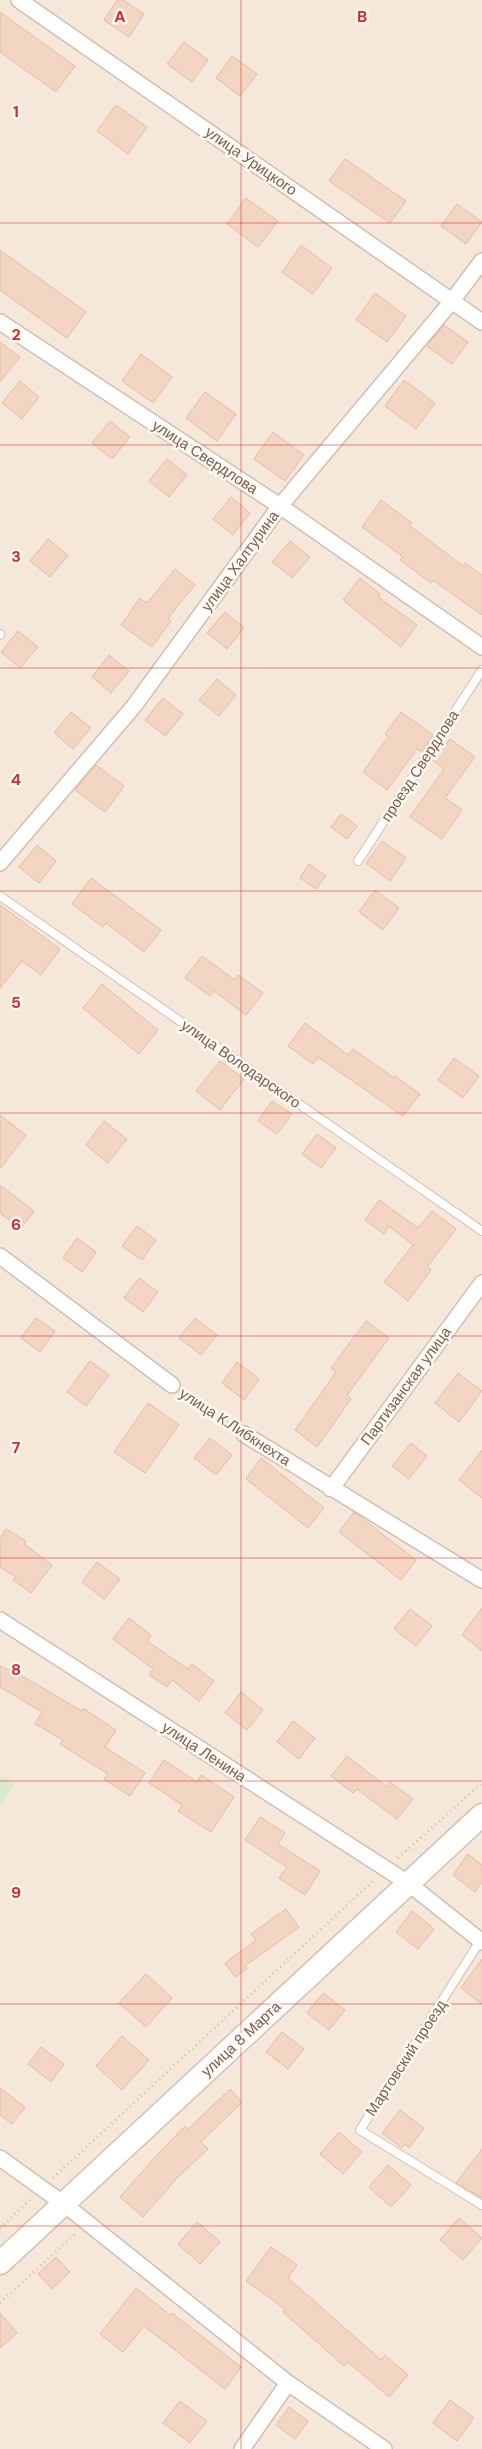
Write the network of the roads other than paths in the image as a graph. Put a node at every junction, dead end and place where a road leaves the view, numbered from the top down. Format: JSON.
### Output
{"nodes":[{"id":1,"x":19,"y":0,"type":"edge"},
{"id":2,"x":482,"y":261,"type":"edge"},
{"id":3,"x":452,"y":301,"type":"junction"},
{"id":4,"x":0,"y":322,"type":"edge"},
{"id":5,"x":482,"y":322,"type":"edge"},
{"id":6,"x":280,"y":506,"type":"junction"},
{"id":7,"x":482,"y":648,"type":"edge"},
{"id":8,"x":482,"y":670,"type":"edge"},
{"id":9,"x":358,"y":861,"type":"dead end"},
{"id":10,"x":0,"y":863,"type":"edge"},
{"id":11,"x":0,"y":896,"type":"edge"},
{"id":12,"x":482,"y":1230,"type":"edge"},
{"id":13,"x":0,"y":1256,"type":"edge"},
{"id":14,"x":482,"y":1283,"type":"edge"},
{"id":15,"x":172,"y":1385,"type":"road end"},
{"id":16,"x":244,"y":1434,"type":"road end"},
{"id":17,"x":331,"y":1489,"type":"junction"},
{"id":18,"x":482,"y":1580,"type":"edge"},
{"id":19,"x":0,"y":1620,"type":"edge"},
{"id":20,"x":482,"y":1815,"type":"edge"},
{"id":21,"x":408,"y":1883,"type":"junction"},
{"id":22,"x":481,"y":1942,"type":"edge"},
{"id":23,"x":0,"y":2158,"type":"edge"},
{"id":24,"x":64,"y":2204,"type":"junction"},
{"id":25,"x":482,"y":2205,"type":"edge"},
{"id":26,"x":0,"y":2263,"type":"edge"},
{"id":27,"x":288,"y":2383,"type":"junction"},
{"id":28,"x":242,"y":2449,"type":"edge"},
{"id":29,"x":384,"y":2449,"type":"edge"}],
"edges":[{"from":1,"to":3,"type":"street","name":"улица Урицкого"},
{"from":2,"to":3,"type":"street","name":"улица Халтурина"},
{"from":3,"to":5,"type":"street","name":"улица Урицкого"},
{"from":3,"to":6,"type":"street","name":"улица Халтурина"},
{"from":4,"to":6,"type":"street","name":"улица Свердлова"},
{"from":6,"to":7,"type":"street","name":"улица Свердлова"},
{"from":6,"to":10,"type":"street","name":"улица Халтурина"},
{"from":8,"to":9,"type":"lane","name":"проезд Свердлова"},
{"from":11,"to":12,"type":"lane","name":"улица Володарского"},
{"from":13,"to":15,"type":"street","name":"улица К.Либкнехта"},
{"from":14,"to":17,"type":"street","name":"Партизанская улица"},
{"from":16,"to":17,"type":"street","name":"улица К.Либкнехта"},
{"from":17,"to":18,"type":"street","name":"улица К.Либкнехта"},
{"from":19,"to":21,"type":"street","name":"улица Ленина"},
{"from":20,"to":21,"type":"main road","name":"улица 8 Марта"},
{"from":21,"to":22,"type":"street","name":"улица Ленина"},
{"from":21,"to":24,"type":"main road","name":"улица 8 Марта"},
{"from":22,"to":25,"type":"lane","name":"Мартовский проезд"},
{"from":23,"to":24,"type":"street"},
{"from":24,"to":26,"type":"main road","name":"улица 8 Марта"},
{"from":24,"to":27,"type":"street"},
{"from":27,"to":28,"type":"street"},
{"from":27,"to":29,"type":"street"}]}
